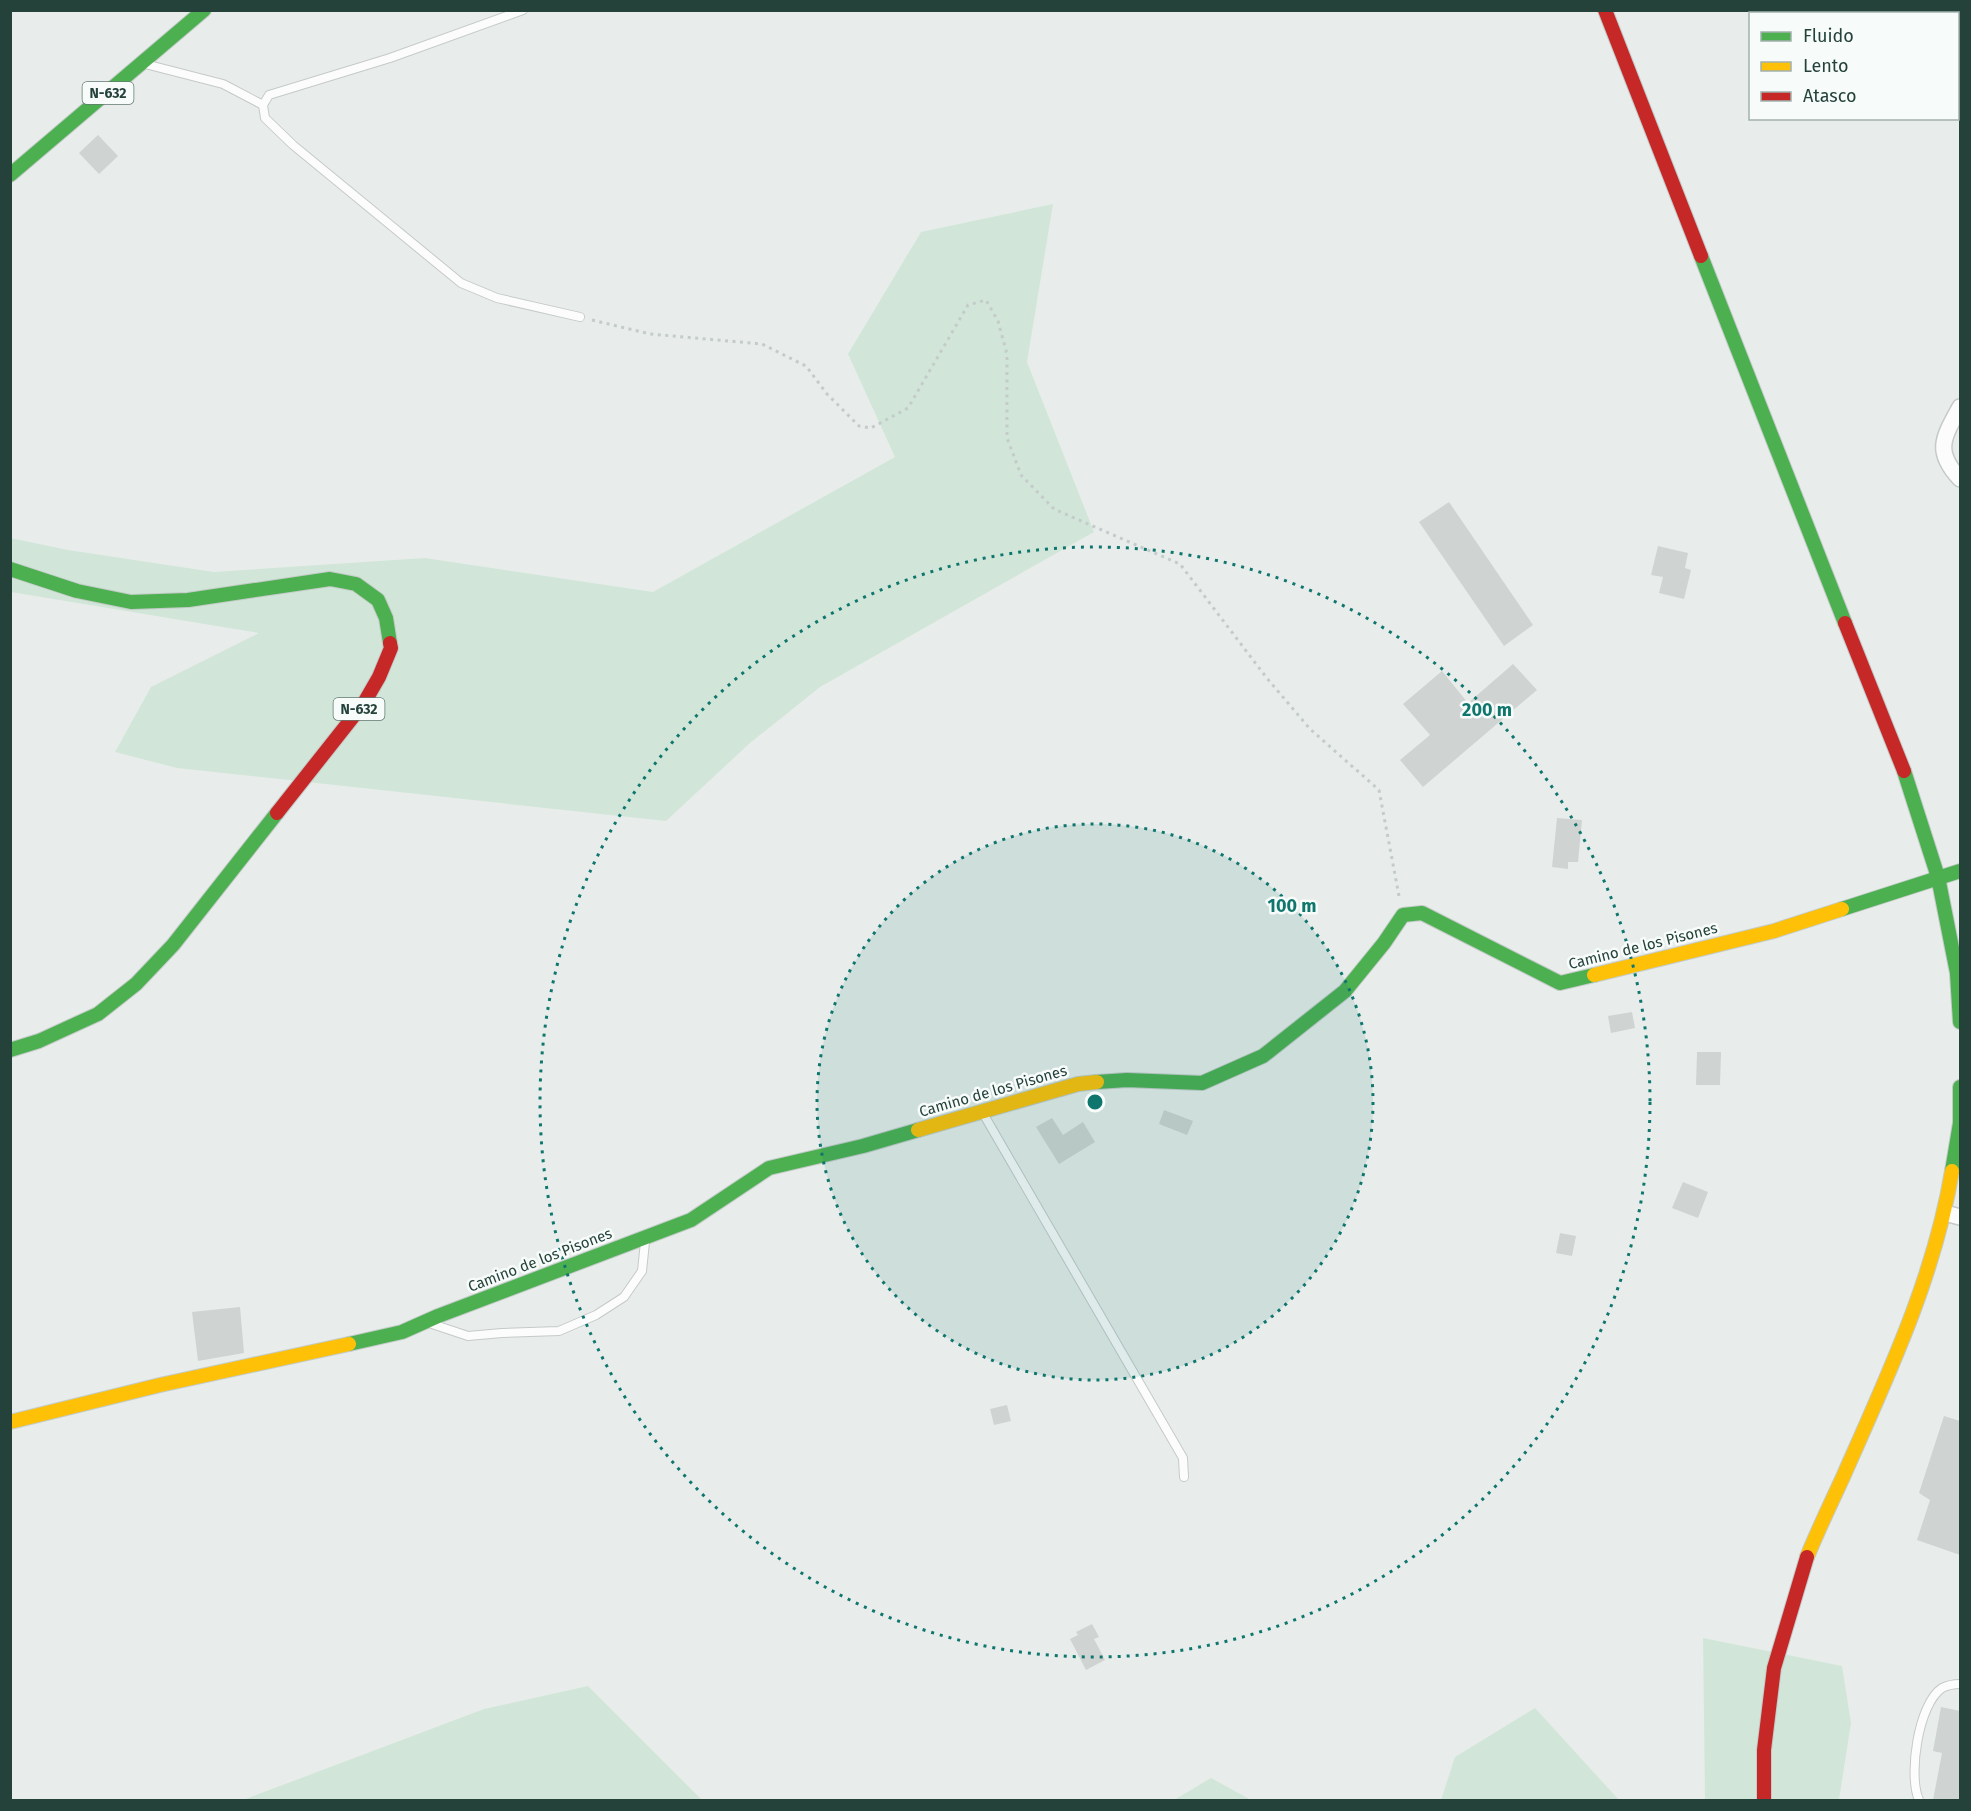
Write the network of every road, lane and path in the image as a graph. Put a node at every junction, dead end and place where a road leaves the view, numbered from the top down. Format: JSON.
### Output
{"nodes":[{"id":1,"x":204,"y":10,"type":"edge"},
{"id":2,"x":523,"y":10,"type":"edge"},
{"id":3,"x":1605,"y":10,"type":"edge"},
{"id":4,"x":142,"y":64,"type":"junction"},
{"id":5,"x":263,"y":105,"type":"junction"},
{"id":6,"x":10,"y":175,"type":"edge"},
{"id":7,"x":579,"y":317,"type":"joint"},
{"id":8,"x":1960,"y":407,"type":"edge"},
{"id":9,"x":1960,"y":479,"type":"edge"},
{"id":10,"x":10,"y":569,"type":"edge"},
{"id":11,"x":1960,"y":871,"type":"edge"},
{"id":12,"x":1938,"y":877,"type":"junction"},
{"id":13,"x":1403,"y":915,"type":"junction"},
{"id":14,"x":1960,"y":1022,"type":"edge"},
{"id":15,"x":10,"y":1050,"type":"edge"},
{"id":16,"x":1960,"y":1087,"type":"edge"},
{"id":17,"x":982,"y":1111,"type":"junction"},
{"id":18,"x":1945,"y":1213,"type":"junction"},
{"id":19,"x":1960,"y":1217,"type":"edge"},
{"id":20,"x":645,"y":1238,"type":"junction"},
{"id":21,"x":425,"y":1321,"type":"junction"},
{"id":22,"x":10,"y":1422,"type":"edge"},
{"id":23,"x":1184,"y":1477,"type":"dead end"},
{"id":24,"x":1960,"y":1684,"type":"edge"},
{"id":25,"x":1764,"y":1800,"type":"edge"},
{"id":26,"x":1919,"y":1800,"type":"edge"}],
"edges":[{"from":1,"to":4,"type":"main road","number":"N-632"},
{"from":2,"to":5,"type":"lane"},
{"from":3,"to":12,"type":"main road"},
{"from":4,"to":5,"type":"lane"},
{"from":4,"to":6,"type":"main road","number":"N-632"},
{"from":5,"to":7,"type":"lane"},
{"from":7,"to":13,"type":"path"},
{"from":8,"to":9,"type":"street"},
{"from":10,"to":15,"type":"main road","number":"N-632"},
{"from":11,"to":12,"type":"main road","name":"Camino de los Pisones"},
{"from":12,"to":13,"type":"main road","name":"Camino de los Pisones"},
{"from":12,"to":14,"type":"main road"},
{"from":13,"to":17,"type":"main road","name":"Camino de los Pisones"},
{"from":16,"to":18,"type":"main road"},
{"from":17,"to":20,"type":"main road","name":"Camino de los Pisones"},
{"from":17,"to":23,"type":"lane"},
{"from":18,"to":19,"type":"street"},
{"from":18,"to":25,"type":"main road"},
{"from":20,"to":21,"type":"main road","name":"Camino de los Pisones"},
{"from":20,"to":21,"type":"lane"},
{"from":21,"to":22,"type":"main road","name":"Camino de los Pisones"},
{"from":24,"to":26,"type":"lane"}]}
